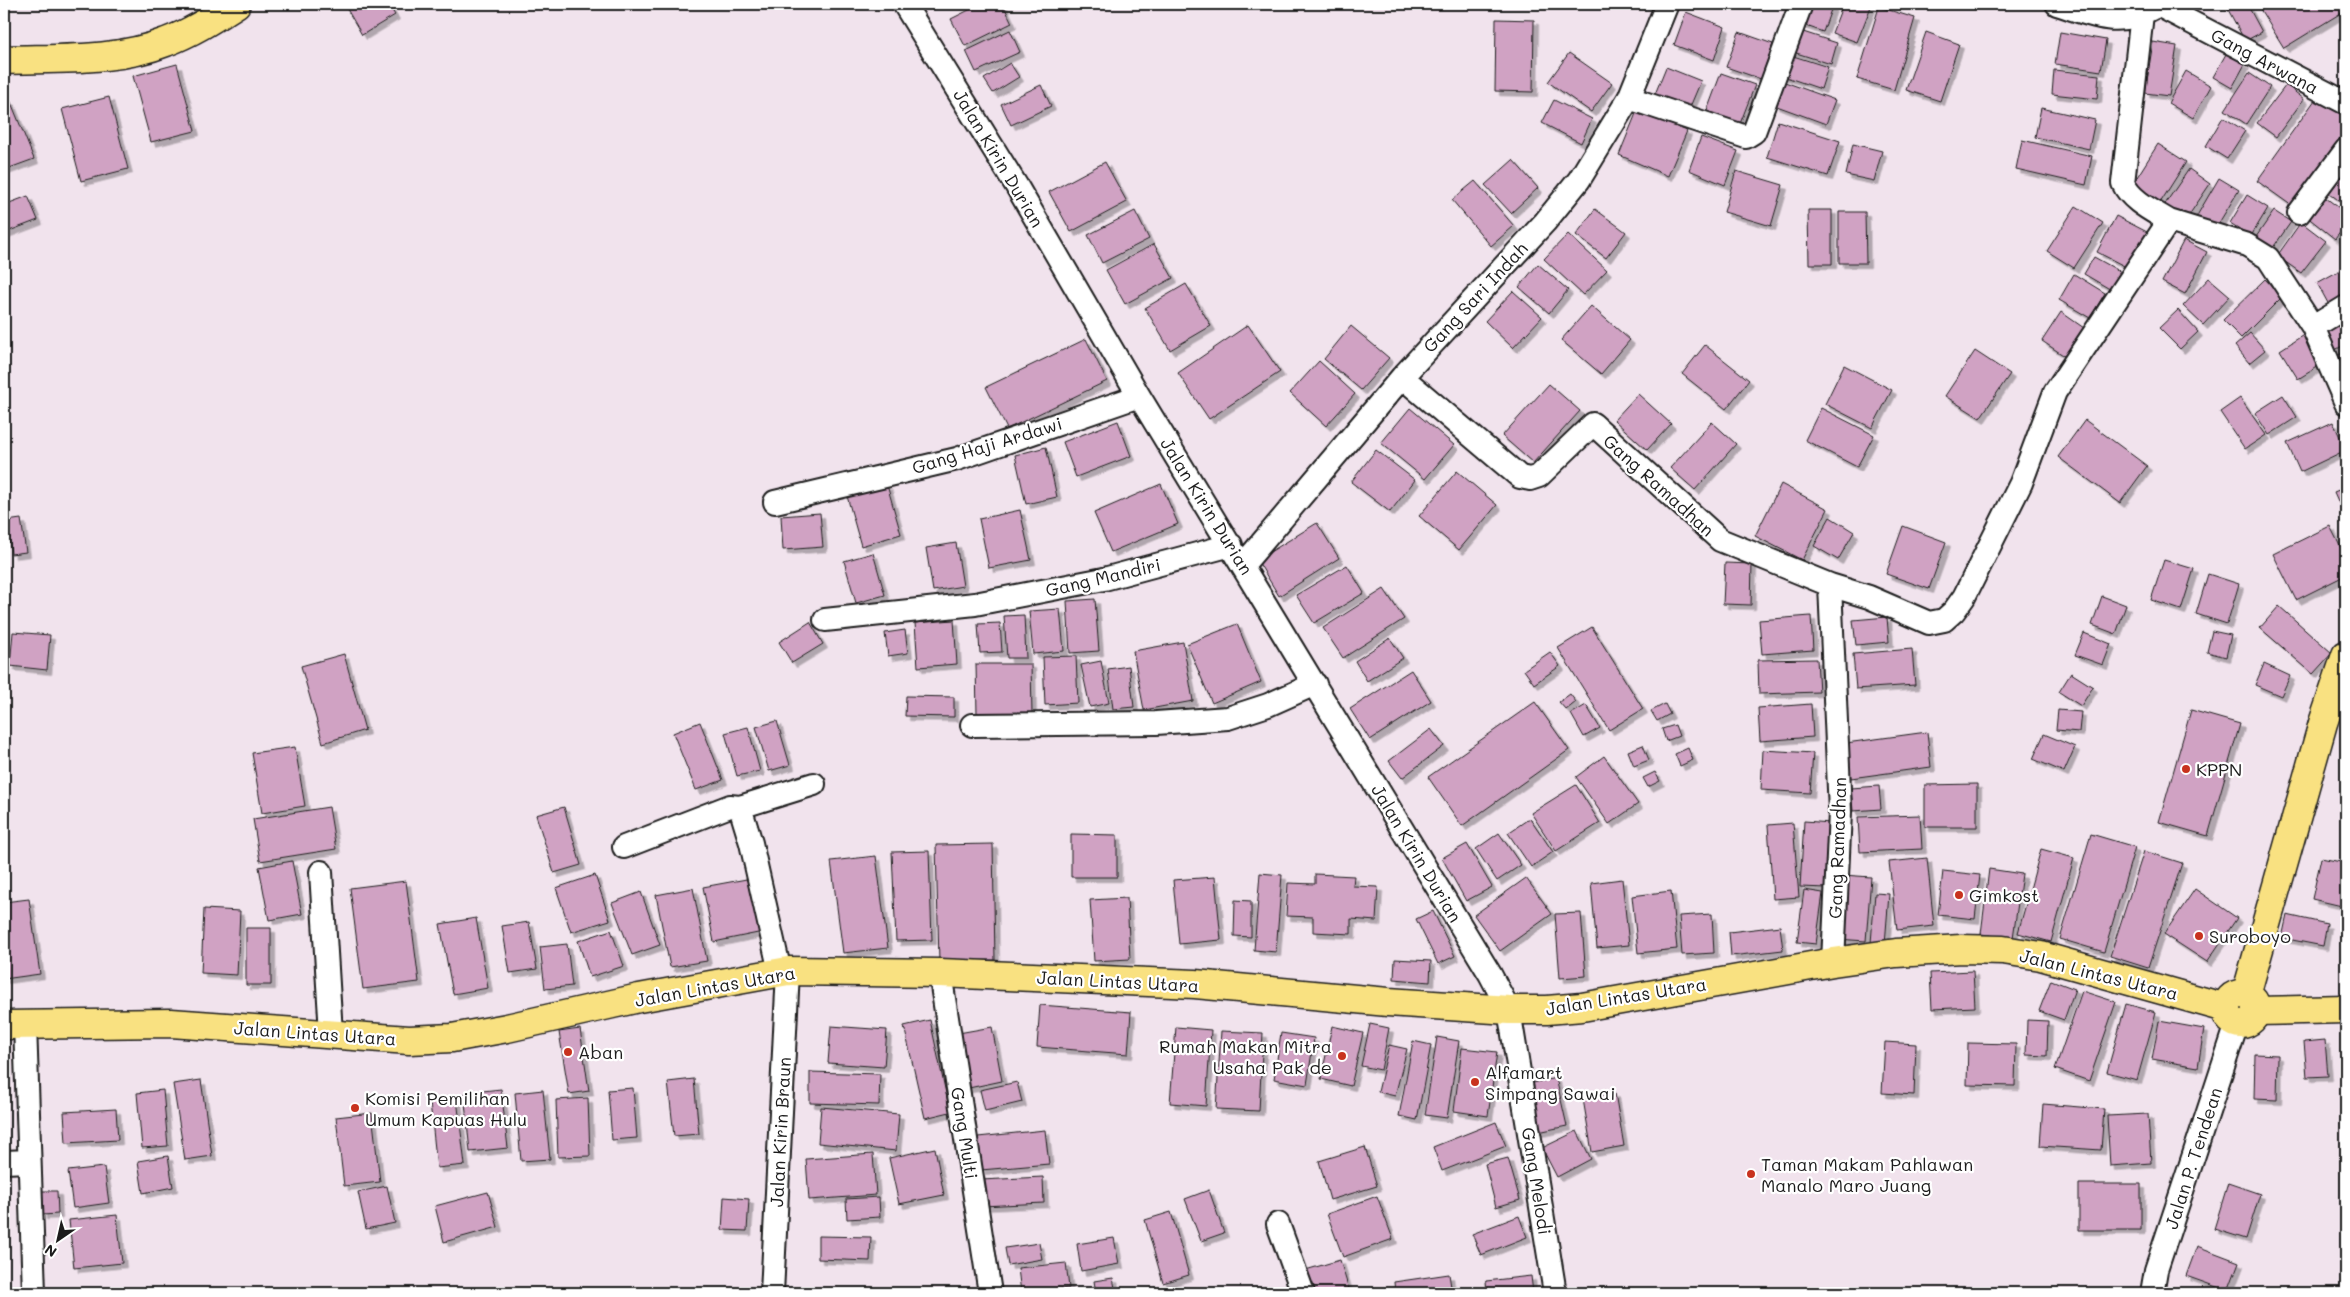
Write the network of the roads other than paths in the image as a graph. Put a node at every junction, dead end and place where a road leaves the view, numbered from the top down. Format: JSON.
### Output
{"nodes":[{"id":1,"x":236,"y":4,"type":"edge"},
{"id":2,"x":904,"y":4,"type":"edge"},
{"id":3,"x":1667,"y":4,"type":"edge"},
{"id":4,"x":1801,"y":4,"type":"edge"},
{"id":5,"x":2057,"y":4,"type":"edge"},
{"id":6,"x":2154,"y":8,"type":"edge"},
{"id":7,"x":4,"y":60,"type":"edge"},
{"id":8,"x":1629,"y":98,"type":"junction"},
{"id":9,"x":2346,"y":103,"type":"edge"},
{"id":10,"x":2346,"y":150,"type":"edge"},
{"id":11,"x":2299,"y":213,"type":"dead end"},
{"id":12,"x":2169,"y":221,"type":"junction"},
{"id":13,"x":2346,"y":307,"type":"edge"},
{"id":14,"x":2312,"y":327,"type":"junction"},
{"id":15,"x":1402,"y":377,"type":"junction"},
{"id":16,"x":1139,"y":396,"type":"junction"},
{"id":17,"x":2346,"y":403,"type":"edge"},
{"id":18,"x":775,"y":502,"type":"dead end"},
{"id":19,"x":1231,"y":545,"type":"junction"},
{"id":20,"x":1243,"y":565,"type":"junction"},
{"id":21,"x":1830,"y":585,"type":"junction"},
{"id":22,"x":825,"y":620,"type":"dead end"},
{"id":23,"x":2346,"y":655,"type":"edge"},
{"id":24,"x":1315,"y":684,"type":"junction"},
{"id":25,"x":972,"y":725,"type":"dead end"},
{"id":26,"x":814,"y":784,"type":"dead end"},
{"id":27,"x":740,"y":807,"type":"junction"},
{"id":28,"x":624,"y":847,"type":"dead end"},
{"id":29,"x":322,"y":872,"type":"dead end"},
{"id":30,"x":1833,"y":962,"type":"junction"},
{"id":31,"x":784,"y":972,"type":"junction"},
{"id":32,"x":940,"y":973,"type":"junction"},
{"id":33,"x":2242,"y":1009,"type":"junction"},
{"id":34,"x":2346,"y":1009,"type":"edge"},
{"id":35,"x":1508,"y":1010,"type":"junction"},
{"id":36,"x":14,"y":1024,"type":"edge"},
{"id":37,"x":331,"y":1034,"type":"junction"},
{"id":38,"x":29,"y":1161,"type":"junction"},
{"id":39,"x":4,"y":1162,"type":"edge"},
{"id":40,"x":1278,"y":1224,"type":"dead end"},
{"id":41,"x":34,"y":1293,"type":"edge"},
{"id":42,"x":772,"y":1293,"type":"edge"},
{"id":43,"x":990,"y":1293,"type":"edge"},
{"id":44,"x":1303,"y":1293,"type":"edge"},
{"id":45,"x":1556,"y":1293,"type":"edge"},
{"id":46,"x":2152,"y":1293,"type":"edge"}],
"edges":[{"from":1,"to":7,"type":"main road"},
{"from":2,"to":16,"type":"street","name":"Jalan Kirin Durian"},
{"from":3,"to":8,"type":"street","name":"Gang Sari Indah"},
{"from":4,"to":8,"type":"street"},
{"from":5,"to":6,"type":"street"},
{"from":6,"to":9,"type":"street","name":"Gang Arwana"},
{"from":6,"to":12,"type":"street"},
{"from":8,"to":15,"type":"street","name":"Gang Sari Indah"},
{"from":10,"to":11,"type":"street"},
{"from":12,"to":14,"type":"street"},
{"from":12,"to":21,"type":"street"},
{"from":13,"to":14,"type":"street"},
{"from":14,"to":17,"type":"street"},
{"from":15,"to":20,"type":"street","name":"Gang Sari Indah"},
{"from":15,"to":21,"type":"street","name":"Gang Ramadhan"},
{"from":16,"to":18,"type":"street","name":"Gang Haji Ardawi"},
{"from":16,"to":19,"type":"street","name":"Jalan Kirin Durian"},
{"from":19,"to":20,"type":"street","name":"Jalan Kirin Durian"},
{"from":19,"to":22,"type":"street","name":"Gang Mandiri"},
{"from":20,"to":24,"type":"street","name":"Jalan Kirin Durian"},
{"from":21,"to":30,"type":"street","name":"Gang Ramadhan"},
{"from":23,"to":33,"type":"main road"},
{"from":24,"to":25,"type":"street"},
{"from":24,"to":35,"type":"street","name":"Jalan Kirin Durian"},
{"from":26,"to":27,"type":"street"},
{"from":27,"to":28,"type":"street"},
{"from":27,"to":31,"type":"street","name":"Jalan Kirin Braun"},
{"from":29,"to":37,"type":"street"},
{"from":30,"to":33,"type":"main road","name":"Jalan Lintas Utara"},
{"from":30,"to":35,"type":"main road","name":"Jalan Lintas Utara"},
{"from":31,"to":32,"type":"main road","name":"Jalan Lintas Utara"},
{"from":31,"to":37,"type":"main road","name":"Jalan Lintas Utara"},
{"from":31,"to":42,"type":"street","name":"Jalan Kirin Braun"},
{"from":32,"to":35,"type":"main road","name":"Jalan Lintas Utara"},
{"from":32,"to":43,"type":"street","name":"Gang Multi"},
{"from":33,"to":34,"type":"main road","name":"Jalan Lintas Utara"},
{"from":33,"to":46,"type":"street","name":"Jalan P. Tendean"},
{"from":35,"to":45,"type":"street","name":"Gang Melodi"},
{"from":36,"to":37,"type":"main road","name":"Jalan Lintas Utara"},
{"from":36,"to":38,"type":"street"},
{"from":38,"to":39,"type":"street"},
{"from":38,"to":41,"type":"street"},
{"from":40,"to":44,"type":"street"}]}
